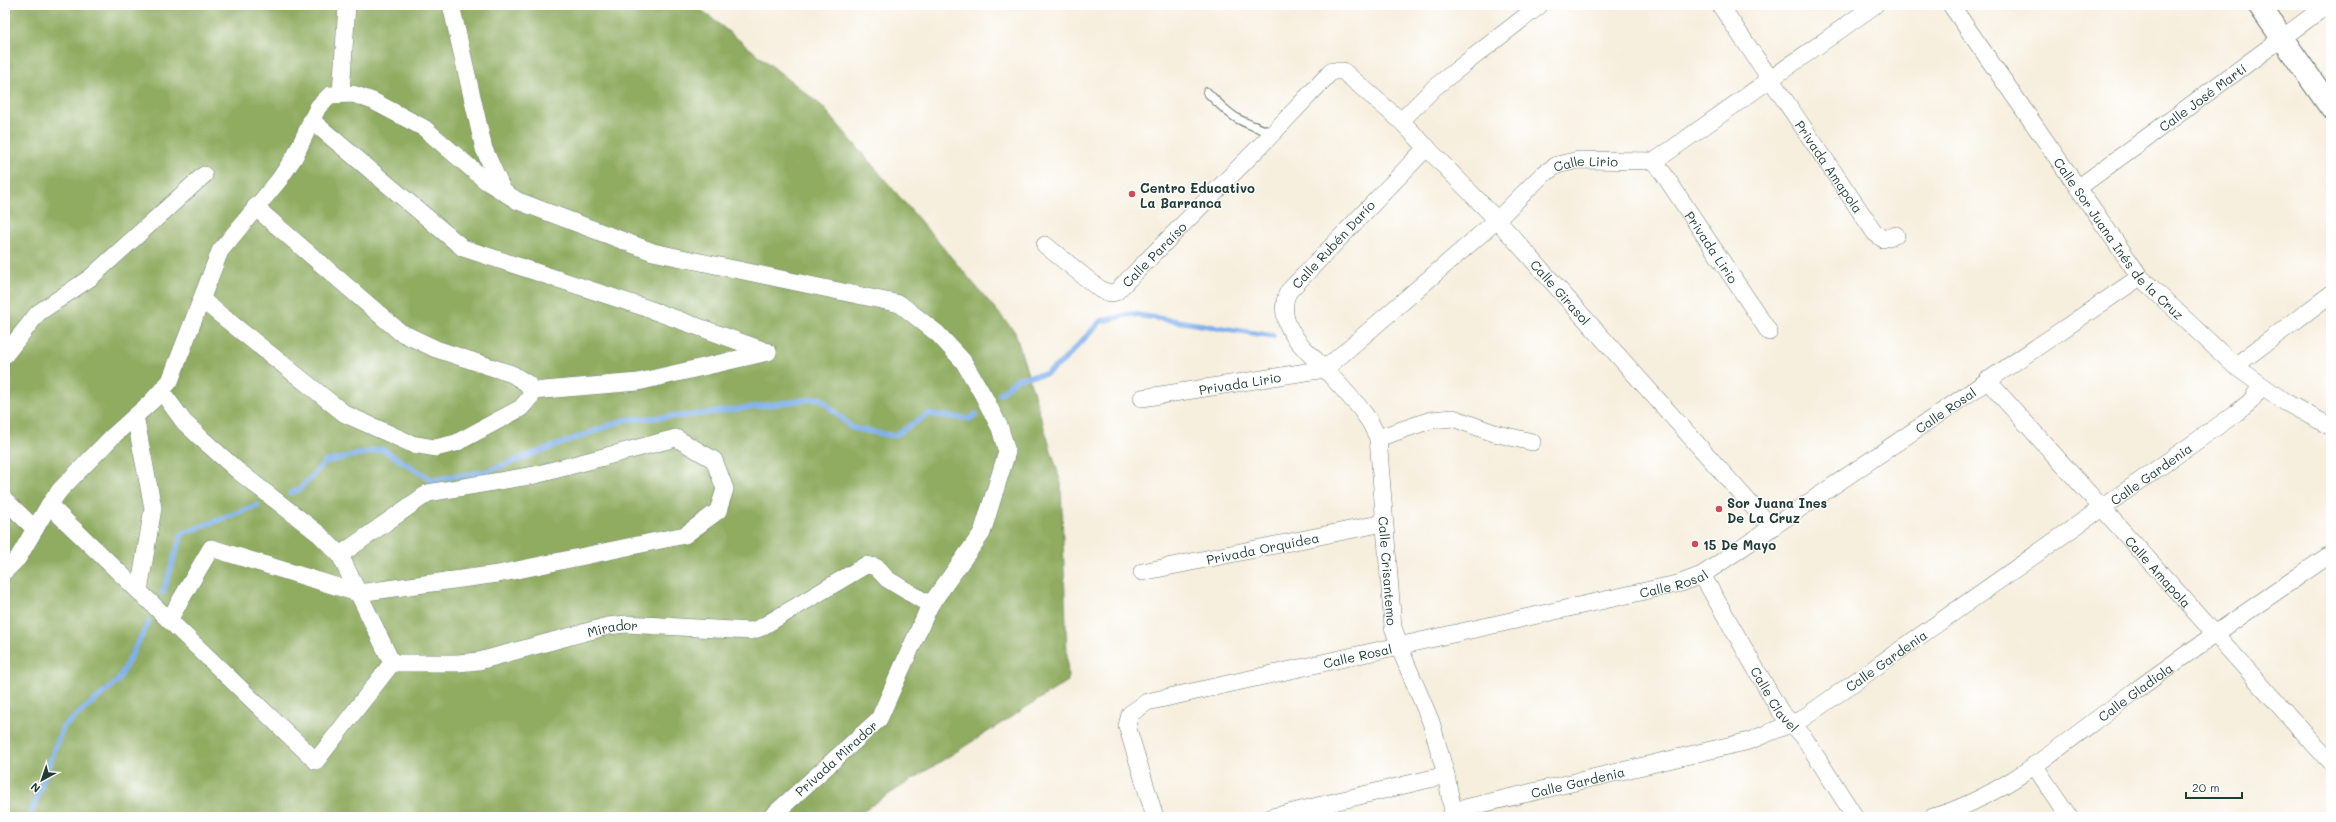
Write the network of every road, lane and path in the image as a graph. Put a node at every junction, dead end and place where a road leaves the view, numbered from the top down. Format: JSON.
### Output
{"nodes":[{"id":1,"x":347,"y":5,"type":"edge"},
{"id":2,"x":451,"y":5,"type":"edge"},
{"id":3,"x":1540,"y":5,"type":"edge"},
{"id":4,"x":1720,"y":5,"type":"edge"},
{"id":5,"x":1875,"y":5,"type":"edge"},
{"id":6,"x":1951,"y":5,"type":"edge"},
{"id":7,"x":2259,"y":5,"type":"edge"},
{"id":8,"x":2327,"y":5,"type":"edge"},
{"id":9,"x":2281,"y":39,"type":"junction"},
{"id":10,"x":1337,"y":70,"type":"joint"},
{"id":11,"x":1772,"y":79,"type":"junction"},
{"id":12,"x":1207,"y":92,"type":"dead end"},
{"id":13,"x":341,"y":93,"type":"junction"},
{"id":14,"x":2331,"y":108,"type":"edge"},
{"id":15,"x":310,"y":120,"type":"junction"},
{"id":16,"x":1401,"y":121,"type":"junction"},
{"id":17,"x":1273,"y":134,"type":"junction"},
{"id":18,"x":1427,"y":146,"type":"junction"},
{"id":19,"x":1655,"y":161,"type":"junction"},
{"id":20,"x":204,"y":175,"type":"dead end"},
{"id":21,"x":2078,"y":188,"type":"junction"},
{"id":22,"x":504,"y":193,"type":"junction"},
{"id":23,"x":255,"y":207,"type":"junction"},
{"id":24,"x":1497,"y":220,"type":"junction"},
{"id":25,"x":1896,"y":235,"type":"dead end"},
{"id":26,"x":1045,"y":245,"type":"dead end"},
{"id":27,"x":2140,"y":277,"type":"junction"},
{"id":28,"x":2331,"y":294,"type":"edge"},
{"id":29,"x":202,"y":300,"type":"junction"},
{"id":30,"x":1769,"y":332,"type":"dead end"},
{"id":31,"x":5,"y":355,"type":"edge"},
{"id":32,"x":2235,"y":366,"type":"junction"},
{"id":33,"x":1329,"y":373,"type":"junction"},
{"id":34,"x":1987,"y":380,"type":"junction"},
{"id":35,"x":2261,"y":386,"type":"junction"},
{"id":36,"x":532,"y":391,"type":"junction"},
{"id":37,"x":162,"y":392,"type":"junction"},
{"id":38,"x":1142,"y":398,"type":"dead end"},
{"id":39,"x":135,"y":416,"type":"junction"},
{"id":40,"x":2331,"y":427,"type":"edge"},
{"id":41,"x":1378,"y":438,"type":"junction"},
{"id":42,"x":1532,"y":442,"type":"dead end"},
{"id":43,"x":5,"y":500,"type":"edge"},
{"id":44,"x":48,"y":504,"type":"junction"},
{"id":45,"x":2102,"y":507,"type":"junction"},
{"id":46,"x":1384,"y":524,"type":"junction"},
{"id":47,"x":1772,"y":528,"type":"junction"},
{"id":48,"x":35,"y":529,"type":"junction"},
{"id":49,"x":2331,"y":554,"type":"edge"},
{"id":50,"x":340,"y":555,"type":"junction"},
{"id":51,"x":5,"y":571,"type":"edge"},
{"id":52,"x":1142,"y":572,"type":"dead end"},
{"id":53,"x":1702,"y":575,"type":"junction"},
{"id":54,"x":139,"y":591,"type":"junction"},
{"id":55,"x":358,"y":593,"type":"junction"},
{"id":56,"x":930,"y":605,"type":"junction"},
{"id":57,"x":169,"y":620,"type":"junction"},
{"id":58,"x":2213,"y":634,"type":"junction"},
{"id":59,"x":1400,"y":647,"type":"junction"},
{"id":60,"x":392,"y":663,"type":"junction"},
{"id":61,"x":1792,"y":724,"type":"junction"},
{"id":62,"x":2331,"y":763,"type":"edge"},
{"id":63,"x":2034,"y":765,"type":"junction"},
{"id":64,"x":1446,"y":775,"type":"junction"},
{"id":65,"x":1453,"y":814,"type":"edge"},
{"id":66,"x":771,"y":817,"type":"edge"},
{"id":67,"x":1155,"y":817,"type":"edge"},
{"id":68,"x":1272,"y":817,"type":"edge"},
{"id":69,"x":1855,"y":817,"type":"edge"},
{"id":70,"x":1933,"y":817,"type":"edge"},
{"id":71,"x":2068,"y":817,"type":"edge"}],
"edges":[{"from":1,"to":13,"type":"street"},
{"from":2,"to":22,"type":"street"},
{"from":3,"to":16,"type":"street"},
{"from":4,"to":11,"type":"street"},
{"from":5,"to":11,"type":"street"},
{"from":6,"to":21,"type":"street","name":"Calle Sor Juana Inés de la Cruz"},
{"from":7,"to":9,"type":"street"},
{"from":8,"to":9,"type":"street","name":"Calle José Martí"},
{"from":9,"to":14,"type":"street"},
{"from":9,"to":21,"type":"street","name":"Calle José Martí"},
{"from":10,"to":16,"type":"street","name":"Calle Girasol"},
{"from":10,"to":17,"type":"street","name":"Calle Paraíso"},
{"from":11,"to":19,"type":"street"},
{"from":11,"to":25,"type":"street","name":"Privada Amapola"},
{"from":12,"to":17,"type":"lane"},
{"from":13,"to":15,"type":"street"},
{"from":13,"to":22,"type":"street","name":"Privada Mirador"},
{"from":15,"to":23,"type":"street"},
{"from":15,"to":36,"type":"street"},
{"from":16,"to":18,"type":"street","name":"Calle Girasol"},
{"from":17,"to":26,"type":"street","name":"Calle Paraíso"},
{"from":18,"to":24,"type":"street","name":"Calle Girasol"},
{"from":18,"to":33,"type":"street","name":"Calle Rubén Darío"},
{"from":19,"to":24,"type":"street","name":"Calle Lirio"},
{"from":19,"to":30,"type":"street","name":"Privada Lirio"},
{"from":20,"to":31,"type":"street"},
{"from":21,"to":27,"type":"street","name":"Calle Sor Juana Inés de la Cruz"},
{"from":22,"to":56,"type":"street","name":"Privada Mirador"},
{"from":23,"to":29,"type":"street"},
{"from":23,"to":36,"type":"street"},
{"from":24,"to":33,"type":"street","name":"Calle Lirio"},
{"from":24,"to":47,"type":"street","name":"Calle Girasol"},
{"from":27,"to":32,"type":"street","name":"Calle Sor Juana Inés de la Cruz"},
{"from":27,"to":34,"type":"street","name":"Calle Rosal"},
{"from":28,"to":32,"type":"street"},
{"from":29,"to":36,"type":"street"},
{"from":29,"to":37,"type":"street"},
{"from":32,"to":35,"type":"street","name":"Calle Sor Juana Inés de la Cruz"},
{"from":33,"to":38,"type":"street","name":"Privada Lirio"},
{"from":33,"to":41,"type":"street","name":"Calle Crisantemo"},
{"from":34,"to":45,"type":"street","name":"Calle Amapola"},
{"from":34,"to":47,"type":"street","name":"Calle Rosal"},
{"from":35,"to":40,"type":"street","name":"Calle Sor Juana Inés de la Cruz"},
{"from":35,"to":45,"type":"street","name":"Calle Gardenia"},
{"from":37,"to":39,"type":"street"},
{"from":37,"to":50,"type":"street"},
{"from":39,"to":44,"type":"street"},
{"from":39,"to":54,"type":"street"},
{"from":41,"to":42,"type":"street"},
{"from":41,"to":46,"type":"street","name":"Calle Crisantemo"},
{"from":43,"to":48,"type":"street"},
{"from":44,"to":48,"type":"street"},
{"from":44,"to":54,"type":"street"},
{"from":45,"to":58,"type":"street","name":"Calle Amapola"},
{"from":45,"to":61,"type":"street","name":"Calle Gardenia"},
{"from":46,"to":52,"type":"street","name":"Privada Orquídea"},
{"from":46,"to":59,"type":"street","name":"Calle Crisantemo"},
{"from":47,"to":53,"type":"street","name":"Calle Rosal"},
{"from":48,"to":51,"type":"street"},
{"from":49,"to":58,"type":"street","name":"Calle Gladiola"},
{"from":50,"to":55,"type":"street"},
{"from":50,"to":55,"type":"street"},
{"from":53,"to":59,"type":"street","name":"Calle Rosal"},
{"from":53,"to":61,"type":"street","name":"Calle Clavel"},
{"from":54,"to":57,"type":"street"},
{"from":55,"to":57,"type":"street"},
{"from":55,"to":60,"type":"street"},
{"from":56,"to":60,"type":"street","name":"Mirador"},
{"from":56,"to":66,"type":"street","name":"Privada Mirador"},
{"from":57,"to":60,"type":"street"},
{"from":58,"to":62,"type":"street","name":"Calle Amapola"},
{"from":58,"to":63,"type":"street","name":"Calle Gladiola"},
{"from":59,"to":64,"type":"street","name":"Calle Crisantemo"},
{"from":59,"to":67,"type":"street","name":"Calle Rosal"},
{"from":61,"to":65,"type":"street","name":"Calle Gardenia"},
{"from":61,"to":69,"type":"street","name":"Calle Clavel"},
{"from":63,"to":70,"type":"street","name":"Calle Gladiola"},
{"from":63,"to":71,"type":"street"},
{"from":64,"to":65,"type":"street","name":"Calle Crisantemo"},
{"from":64,"to":68,"type":"street"}]}
